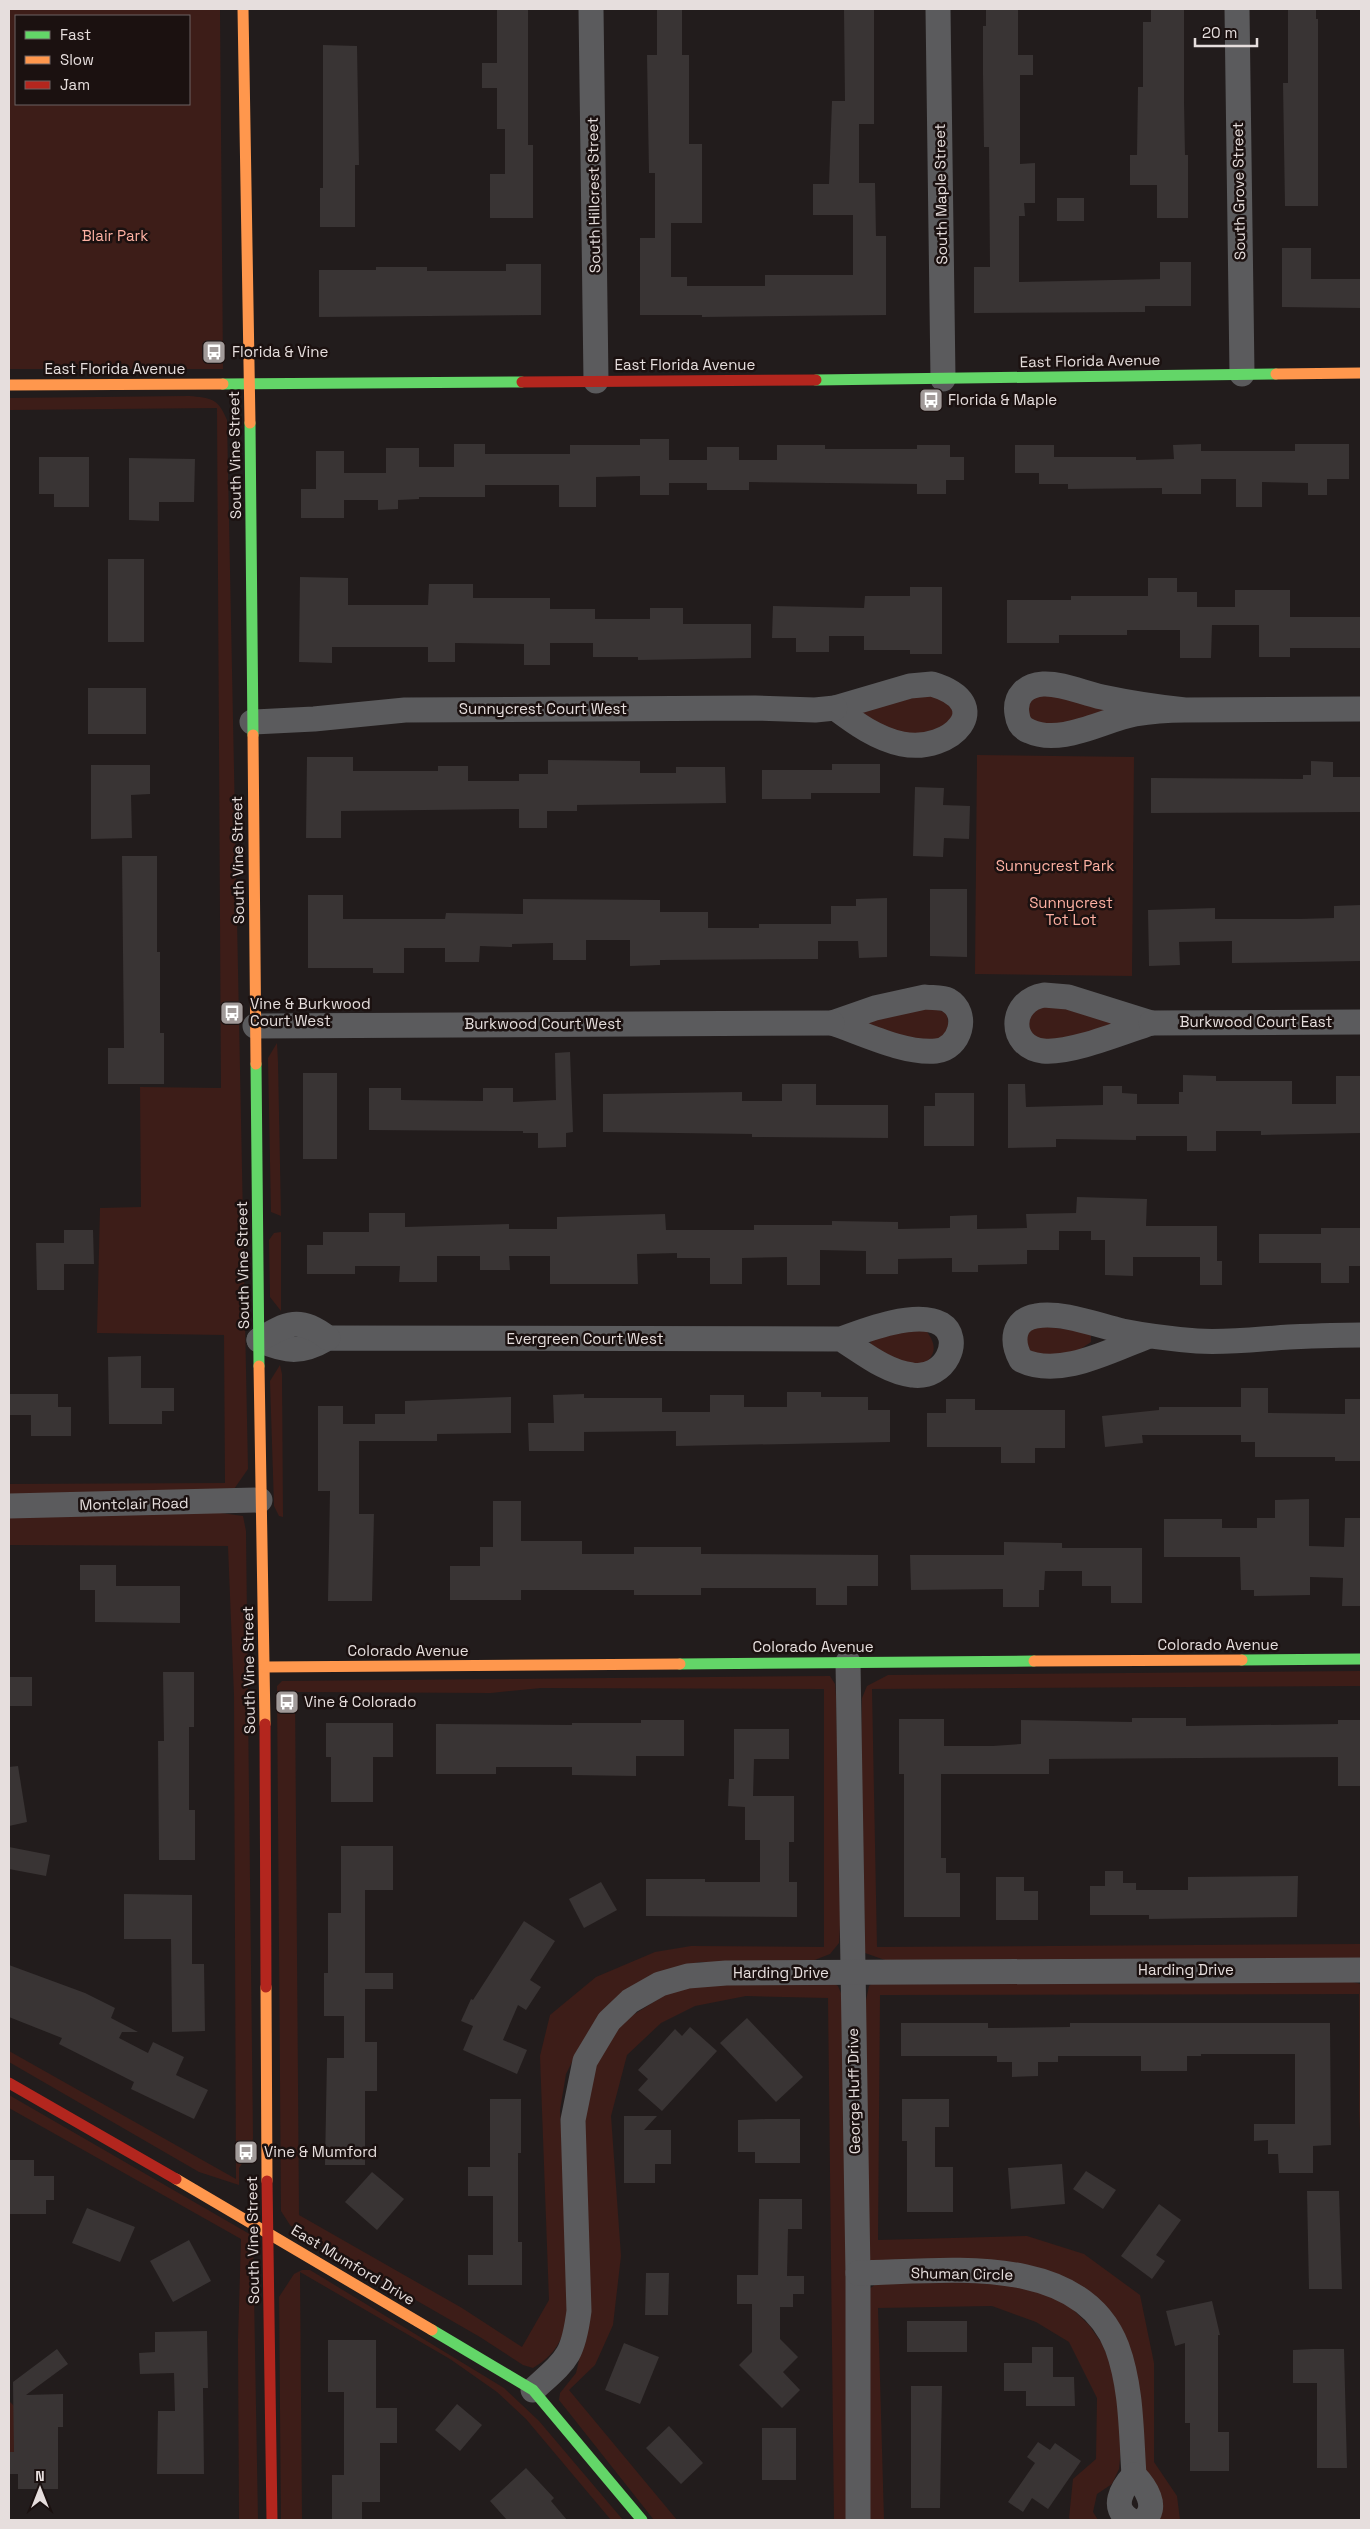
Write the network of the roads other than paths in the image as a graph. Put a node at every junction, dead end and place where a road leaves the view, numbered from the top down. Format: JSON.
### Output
{"nodes":[{"id":1,"x":243,"y":9,"type":"edge"},
{"id":2,"x":591,"y":9,"type":"edge"},
{"id":3,"x":938,"y":9,"type":"edge"},
{"id":4,"x":1237,"y":9,"type":"edge"},
{"id":5,"x":1361,"y":373,"type":"edge"},
{"id":6,"x":1242,"y":374,"type":"junction"},
{"id":7,"x":943,"y":378,"type":"junction"},
{"id":8,"x":596,"y":381,"type":"junction"},
{"id":9,"x":249,"y":384,"type":"junction"},
{"id":10,"x":9,"y":385,"type":"edge"},
{"id":11,"x":835,"y":708,"type":"dead end"},
{"id":12,"x":1361,"y":709,"type":"edge"},
{"id":13,"x":1185,"y":710,"type":"junction"},
{"id":14,"x":252,"y":722,"type":"junction"},
{"id":15,"x":1361,"y":1022,"type":"edge"},
{"id":16,"x":832,"y":1023,"type":"dead end"},
{"id":17,"x":1151,"y":1023,"type":"dead end"},
{"id":18,"x":255,"y":1026,"type":"junction"},
{"id":19,"x":1361,"y":1335,"type":"edge"},
{"id":20,"x":1149,"y":1336,"type":"dead end"},
{"id":21,"x":841,"y":1339,"type":"dead end"},
{"id":22,"x":259,"y":1340,"type":"junction"},
{"id":23,"x":260,"y":1500,"type":"junction"},
{"id":24,"x":9,"y":1506,"type":"edge"},
{"id":25,"x":1361,"y":1659,"type":"edge"},
{"id":26,"x":848,"y":1662,"type":"junction"},
{"id":27,"x":265,"y":1667,"type":"junction"},
{"id":28,"x":1361,"y":1970,"type":"edge"},
{"id":29,"x":853,"y":1974,"type":"junction"},
{"id":30,"x":9,"y":2083,"type":"edge"},
{"id":31,"x":267,"y":2232,"type":"junction"},
{"id":32,"x":858,"y":2273,"type":"junction"},
{"id":33,"x":533,"y":2390,"type":"junction"},
{"id":34,"x":1134,"y":2475,"type":"junction"},
{"id":35,"x":272,"y":2520,"type":"edge"},
{"id":36,"x":642,"y":2520,"type":"edge"},
{"id":37,"x":858,"y":2520,"type":"edge"},
{"id":38,"x":1130,"y":2520,"type":"edge"},
{"id":39,"x":1142,"y":2520,"type":"edge"}],
"edges":[{"from":1,"to":9,"type":"street","name":"South Vine Street"},
{"from":2,"to":8,"type":"street","name":"South Hillcrest Street"},
{"from":3,"to":7,"type":"street","name":"South Maple Street"},
{"from":4,"to":6,"type":"street","name":"South Grove Street"},
{"from":5,"to":6,"type":"street","name":"East Florida Avenue"},
{"from":6,"to":7,"type":"street","name":"East Florida Avenue"},
{"from":7,"to":8,"type":"street","name":"East Florida Avenue"},
{"from":8,"to":9,"type":"street","name":"East Florida Avenue"},
{"from":9,"to":10,"type":"street","name":"East Florida Avenue"},
{"from":9,"to":14,"type":"street","name":"South Vine Street"},
{"from":11,"to":14,"type":"street","name":"Sunnycrest Court West"},
{"from":12,"to":13,"type":"street"},
{"from":13,"to":13,"type":"street"},
{"from":14,"to":18,"type":"street","name":"South Vine Street"},
{"from":15,"to":17,"type":"street","name":"Burkwood Court East"},
{"from":16,"to":18,"type":"street","name":"Burkwood Court West"},
{"from":18,"to":22,"type":"street","name":"South Vine Street"},
{"from":19,"to":20,"type":"street"},
{"from":21,"to":22,"type":"street","name":"Evergreen Court West"},
{"from":22,"to":23,"type":"street","name":"South Vine Street"},
{"from":23,"to":24,"type":"street","name":"Montclair Road"},
{"from":23,"to":27,"type":"street","name":"South Vine Street"},
{"from":25,"to":26,"type":"street","name":"Colorado Avenue"},
{"from":26,"to":27,"type":"street","name":"Colorado Avenue"},
{"from":26,"to":29,"type":"street","name":"George Huff Drive"},
{"from":27,"to":31,"type":"street","name":"South Vine Street"},
{"from":28,"to":29,"type":"street","name":"Harding Drive"},
{"from":29,"to":32,"type":"street","name":"George Huff Drive"},
{"from":29,"to":33,"type":"street","name":"Harding Drive"},
{"from":30,"to":31,"type":"street","name":"East Mumford Drive"},
{"from":31,"to":33,"type":"street","name":"East Mumford Drive"},
{"from":31,"to":35,"type":"street","name":"South Vine Street"},
{"from":32,"to":34,"type":"street","name":"Shuman Circle"},
{"from":32,"to":37,"type":"street","name":"George Huff Drive"},
{"from":33,"to":36,"type":"street","name":"East Mumford Drive"},
{"from":34,"to":38,"type":"street"},
{"from":34,"to":39,"type":"street","name":"Shuman Circle"}]}
